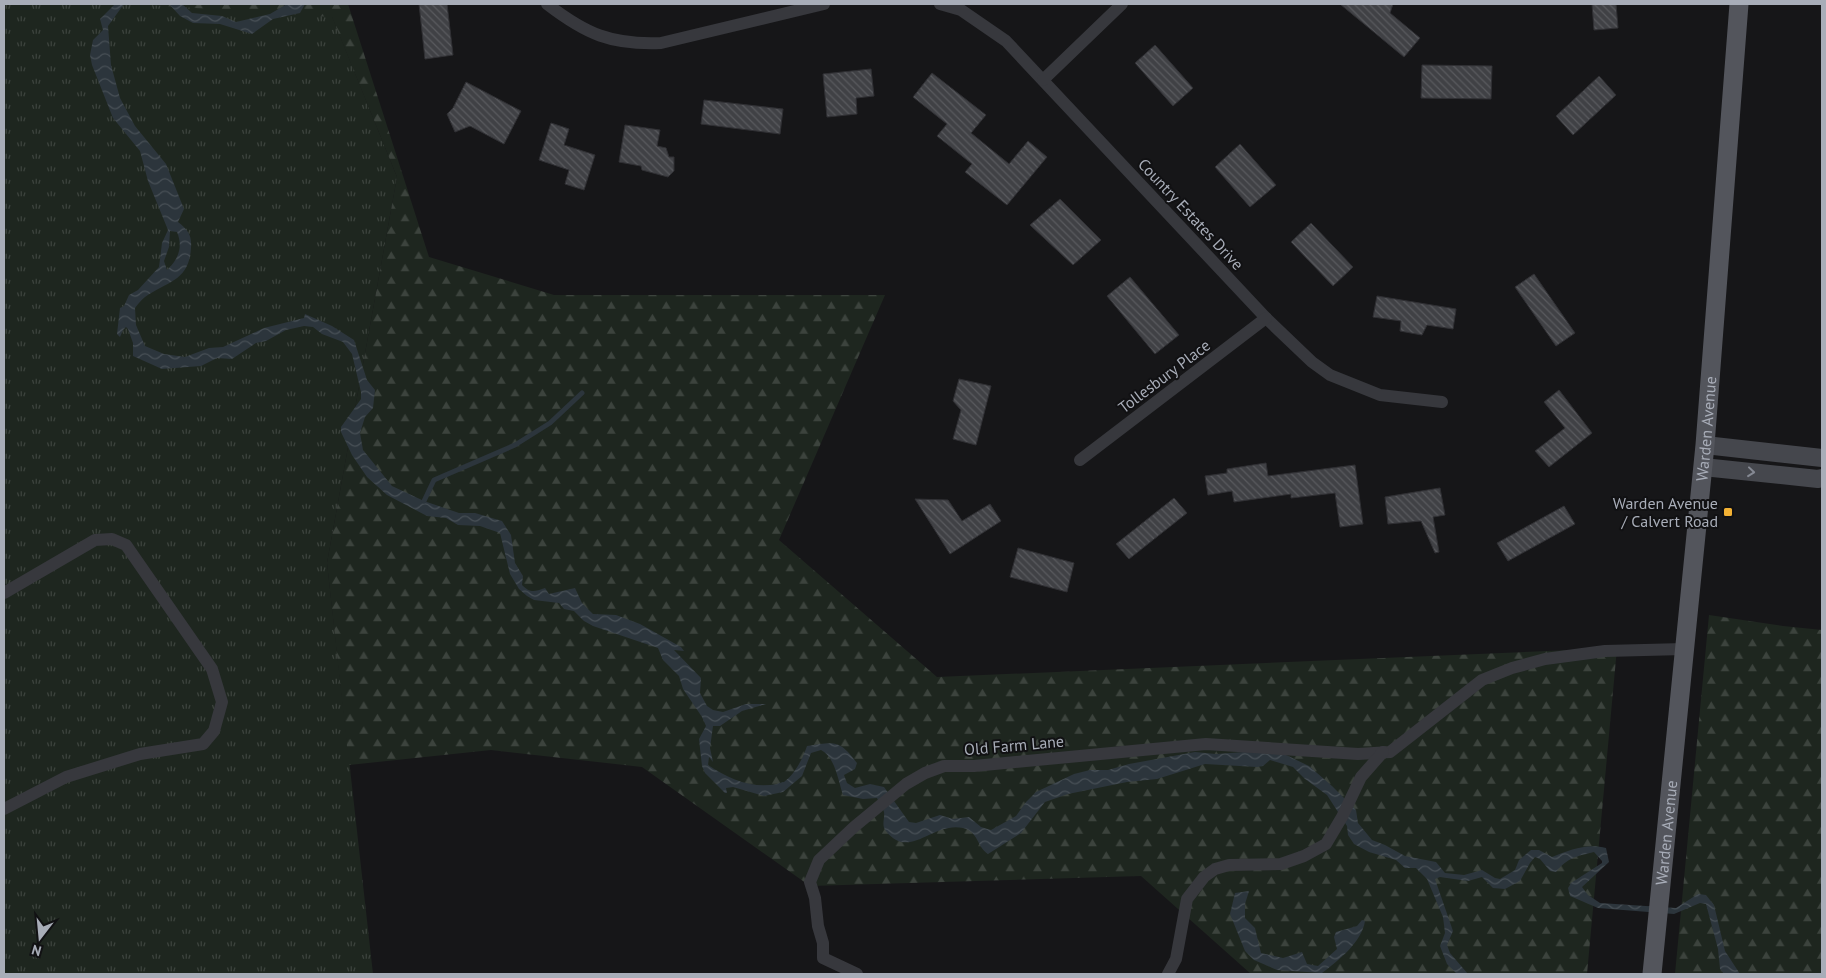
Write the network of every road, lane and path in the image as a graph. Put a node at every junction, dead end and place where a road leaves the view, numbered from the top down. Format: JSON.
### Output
{"nodes":[{"id":1,"x":547,"y":4,"type":"edge"},
{"id":2,"x":824,"y":4,"type":"edge"},
{"id":3,"x":940,"y":4,"type":"edge"},
{"id":4,"x":1122,"y":4,"type":"edge"},
{"id":5,"x":1739,"y":4,"type":"edge"},
{"id":6,"x":1043,"y":80,"type":"junction"},
{"id":7,"x":1266,"y":318,"type":"junction"},
{"id":8,"x":1442,"y":402,"type":"dead end"},
{"id":9,"x":1705,"y":445,"type":"junction"},
{"id":10,"x":1822,"y":458,"type":"edge"},
{"id":11,"x":1080,"y":460,"type":"dead end"},
{"id":12,"x":1703,"y":467,"type":"junction"},
{"id":13,"x":1822,"y":478,"type":"edge"},
{"id":14,"x":4,"y":593,"type":"edge"},
{"id":15,"x":1684,"y":649,"type":"junction"},
{"id":16,"x":1383,"y":752,"type":"junction"},
{"id":17,"x":4,"y":808,"type":"edge"},
{"id":18,"x":857,"y":974,"type":"edge"},
{"id":19,"x":1168,"y":974,"type":"edge"},
{"id":20,"x":1652,"y":974,"type":"edge"}],
"edges":[{"from":1,"to":2,"type":"street"},
{"from":3,"to":6,"type":"street","name":"Country Estates Drive"},
{"from":4,"to":6,"type":"street"},
{"from":5,"to":9,"type":"main road","name":"Warden Avenue"},
{"from":6,"to":7,"type":"street","name":"Country Estates Drive"},
{"from":7,"to":8,"type":"street","name":"Country Estates Drive"},
{"from":7,"to":11,"type":"street","name":"Tollesbury Place"},
{"from":9,"to":10,"type":"street"},
{"from":9,"to":12,"type":"main road","name":"Warden Avenue"},
{"from":12,"to":13,"type":"street","one_way":true},
{"from":12,"to":15,"type":"main road","name":"Warden Avenue"},
{"from":14,"to":17,"type":"street"},
{"from":15,"to":16,"type":"street"},
{"from":15,"to":20,"type":"main road","name":"Warden Avenue"},
{"from":16,"to":18,"type":"street","name":"Old Farm Lane"},
{"from":16,"to":19,"type":"street"}]}
